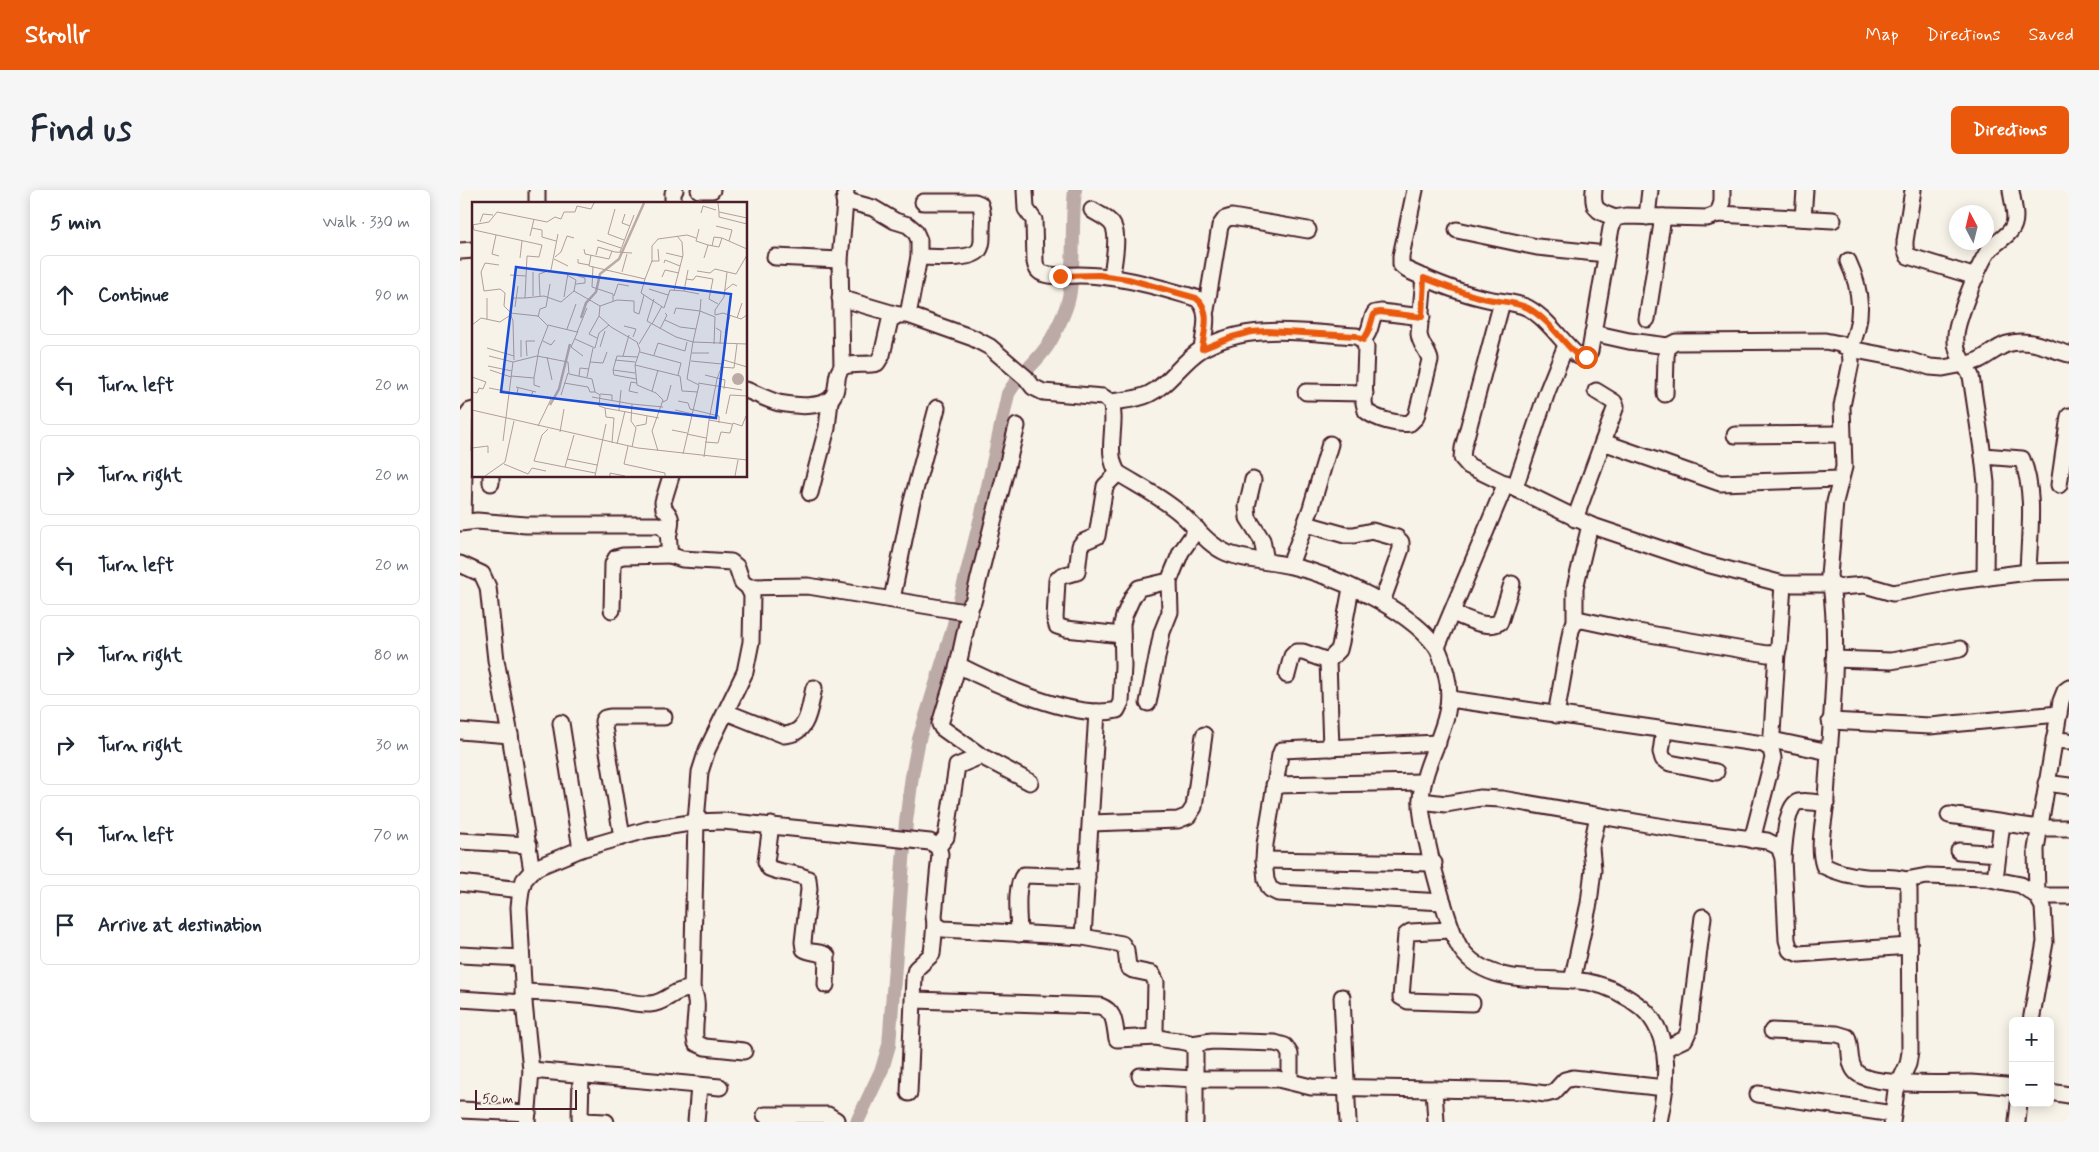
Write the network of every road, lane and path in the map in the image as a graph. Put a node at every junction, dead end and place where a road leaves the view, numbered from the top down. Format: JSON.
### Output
{"nodes":[{"id":1,"x":675,"y":190,"type":"edge"},
{"id":2,"x":699,"y":190,"type":"edge"},
{"id":3,"x":712,"y":190,"type":"edge"},
{"id":4,"x":1025,"y":190,"type":"edge"},
{"id":5,"x":1415,"y":190,"type":"edge"},
{"id":6,"x":1594,"y":190,"type":"edge"},
{"id":7,"x":1650,"y":190,"type":"edge"},
{"id":8,"x":1722,"y":190,"type":"edge"},
{"id":9,"x":1805,"y":190,"type":"edge"},
{"id":10,"x":1913,"y":190,"type":"edge"},
{"id":11,"x":2011,"y":190,"type":"edge"},
{"id":12,"x":845,"y":195,"type":"edge"},
{"id":13,"x":673,"y":202,"type":"edge"},
{"id":14,"x":923,"y":202,"type":"dead end"},
{"id":15,"x":1092,"y":210,"type":"dead end"},
{"id":16,"x":1718,"y":214,"type":"junction"},
{"id":17,"x":1646,"y":216,"type":"junction"},
{"id":18,"x":1663,"y":217,"type":"junction"},
{"id":19,"x":1615,"y":218,"type":"junction"},
{"id":20,"x":1803,"y":218,"type":"junction"},
{"id":21,"x":1833,"y":220,"type":"dead end"},
{"id":22,"x":1308,"y":230,"type":"dead end"},
{"id":23,"x":1457,"y":230,"type":"dead end"},
{"id":24,"x":1606,"y":254,"type":"junction"},
{"id":25,"x":775,"y":257,"type":"dead end"},
{"id":26,"x":919,"y":257,"type":"junction"},
{"id":27,"x":840,"y":260,"type":"junction"},
{"id":28,"x":1848,"y":261,"type":"dead end"},
{"id":29,"x":1112,"y":276,"type":"junction"},
{"id":30,"x":1976,"y":277,"type":"junction"},
{"id":31,"x":1424,"y":278,"type":"junction"},
{"id":32,"x":840,"y":298,"type":"junction"},
{"id":33,"x":1502,"y":302,"type":"junction"},
{"id":34,"x":1206,"y":310,"type":"junction"},
{"id":35,"x":903,"y":315,"type":"junction"},
{"id":36,"x":1422,"y":317,"type":"junction"},
{"id":37,"x":1647,"y":319,"type":"dead end"},
{"id":38,"x":1593,"y":333,"type":"junction"},
{"id":39,"x":1363,"y":340,"type":"junction"},
{"id":40,"x":1566,"y":345,"type":"junction"},
{"id":41,"x":1668,"y":346,"type":"junction"},
{"id":42,"x":1202,"y":349,"type":"junction"},
{"id":43,"x":1850,"y":349,"type":"junction"},
{"id":44,"x":2069,"y":354,"type":"edge"},
{"id":45,"x":1964,"y":364,"type":"junction"},
{"id":46,"x":842,"y":368,"type":"junction"},
{"id":47,"x":748,"y":391,"type":"edge"},
{"id":48,"x":1306,"y":392,"type":"dead end"},
{"id":49,"x":1596,"y":392,"type":"dead end"},
{"id":50,"x":1365,"y":394,"type":"junction"},
{"id":51,"x":1665,"y":394,"type":"dead end"},
{"id":52,"x":830,"y":401,"type":"junction"},
{"id":53,"x":1111,"y":402,"type":"junction"},
{"id":54,"x":937,"y":408,"type":"dead end"},
{"id":55,"x":472,"y":412,"type":"edge"},
{"id":56,"x":2069,"y":416,"type":"edge"},
{"id":57,"x":1017,"y":426,"type":"dead end"},
{"id":58,"x":1842,"y":434,"type":"junction"},
{"id":59,"x":1735,"y":435,"type":"dead end"},
{"id":60,"x":1603,"y":442,"type":"junction"},
{"id":61,"x":1330,"y":444,"type":"dead end"},
{"id":62,"x":1983,"y":456,"type":"junction"},
{"id":63,"x":1118,"y":473,"type":"junction"},
{"id":64,"x":670,"y":478,"type":"edge"},
{"id":65,"x":1253,"y":480,"type":"dead end"},
{"id":66,"x":1840,"y":480,"type":"junction"},
{"id":67,"x":1510,"y":485,"type":"junction"},
{"id":68,"x":2059,"y":485,"type":"dead end"},
{"id":69,"x":810,"y":493,"type":"dead end"},
{"id":70,"x":1575,"y":519,"type":"junction"},
{"id":71,"x":462,"y":522,"type":"edge"},
{"id":72,"x":1306,"y":524,"type":"junction"},
{"id":73,"x":1590,"y":525,"type":"junction"},
{"id":74,"x":1197,"y":529,"type":"junction"},
{"id":75,"x":669,"y":533,"type":"junction"},
{"id":76,"x":670,"y":555,"type":"junction"},
{"id":77,"x":1266,"y":561,"type":"junction"},
{"id":78,"x":460,"y":564,"type":"edge"},
{"id":79,"x":1290,"y":566,"type":"junction"},
{"id":80,"x":2069,"y":570,"type":"edge"},
{"id":81,"x":2028,"y":572,"type":"junction"},
{"id":82,"x":1985,"y":578,"type":"junction"},
{"id":83,"x":1169,"y":581,"type":"junction"},
{"id":84,"x":1512,"y":584,"type":"dead end"},
{"id":85,"x":1783,"y":584,"type":"junction"},
{"id":86,"x":1831,"y":584,"type":"junction"},
{"id":87,"x":748,"y":587,"type":"junction"},
{"id":88,"x":1351,"y":588,"type":"junction"},
{"id":89,"x":892,"y":599,"type":"junction"},
{"id":90,"x":1382,"y":602,"type":"junction"},
{"id":91,"x":968,"y":609,"type":"junction"},
{"id":92,"x":612,"y":610,"type":"dead end"},
{"id":93,"x":1452,"y":613,"type":"junction"},
{"id":94,"x":1574,"y":622,"type":"junction"},
{"id":95,"x":1122,"y":636,"type":"junction"},
{"id":96,"x":1437,"y":647,"type":"junction"},
{"id":97,"x":1960,"y":649,"type":"dead end"},
{"id":98,"x":1777,"y":653,"type":"junction"},
{"id":99,"x":1834,"y":659,"type":"junction"},
{"id":100,"x":1328,"y":661,"type":"junction"},
{"id":101,"x":958,"y":665,"type":"junction"},
{"id":102,"x":1287,"y":675,"type":"dead end"},
{"id":103,"x":814,"y":688,"type":"dead end"},
{"id":104,"x":2069,"y":688,"type":"edge"},
{"id":105,"x":1450,"y":699,"type":"junction"},
{"id":106,"x":1148,"y":703,"type":"dead end"},
{"id":107,"x":726,"y":712,"type":"junction"},
{"id":108,"x":1097,"y":712,"type":"junction"},
{"id":109,"x":1556,"y":714,"type":"junction"},
{"id":110,"x":2059,"y":714,"type":"junction"},
{"id":111,"x":664,"y":717,"type":"dead end"},
{"id":112,"x":1830,"y":721,"type":"junction"},
{"id":113,"x":561,"y":723,"type":"dead end"},
{"id":114,"x":1664,"y":731,"type":"junction"},
{"id":115,"x":460,"y":732,"type":"edge"},
{"id":116,"x":510,"y":735,"type":"junction"},
{"id":117,"x":1204,"y":735,"type":"dead end"},
{"id":118,"x":2062,"y":741,"type":"edge"},
{"id":119,"x":1438,"y":743,"type":"junction"},
{"id":120,"x":1771,"y":745,"type":"junction"},
{"id":121,"x":1331,"y":748,"type":"junction"},
{"id":122,"x":1829,"y":752,"type":"junction"},
{"id":123,"x":981,"y":756,"type":"junction"},
{"id":124,"x":1716,"y":772,"type":"dead end"},
{"id":125,"x":1030,"y":782,"type":"dead end"},
{"id":126,"x":1423,"y":782,"type":"junction"},
{"id":127,"x":2046,"y":783,"type":"junction"},
{"id":128,"x":1274,"y":785,"type":"junction"},
{"id":129,"x":2069,"y":786,"type":"edge"},
{"id":130,"x":1421,"y":801,"type":"junction"},
{"id":131,"x":1826,"y":804,"type":"junction"},
{"id":132,"x":1949,"y":815,"type":"dead end"},
{"id":133,"x":1598,"y":816,"type":"junction"},
{"id":134,"x":696,"y":822,"type":"junction"},
{"id":135,"x":1091,"y":823,"type":"junction"},
{"id":136,"x":2002,"y":823,"type":"junction"},
{"id":137,"x":771,"y":825,"type":"junction"},
{"id":138,"x":2039,"y":828,"type":"junction"},
{"id":139,"x":2069,"y":828,"type":"edge"},
{"id":140,"x":622,"y":837,"type":"junction"},
{"id":141,"x":1752,"y":840,"type":"junction"},
{"id":142,"x":460,"y":841,"type":"edge"},
{"id":143,"x":529,"y":845,"type":"junction"},
{"id":144,"x":938,"y":847,"type":"junction"},
{"id":145,"x":581,"y":849,"type":"junction"},
{"id":146,"x":1959,"y":851,"type":"dead end"},
{"id":147,"x":1998,"y":854,"type":"junction"},
{"id":148,"x":1783,"y":858,"type":"junction"},
{"id":149,"x":1264,"y":860,"type":"junction"},
{"id":150,"x":1434,"y":864,"type":"junction"},
{"id":151,"x":532,"y":871,"type":"junction"},
{"id":152,"x":1088,"y":877,"type":"junction"},
{"id":153,"x":1995,"y":879,"type":"junction"},
{"id":154,"x":1906,"y":880,"type":"junction"},
{"id":155,"x":460,"y":882,"type":"edge"},
{"id":156,"x":521,"y":890,"type":"junction"},
{"id":157,"x":2037,"y":896,"type":"junction"},
{"id":158,"x":2069,"y":896,"type":"edge"},
{"id":159,"x":1443,"y":902,"type":"junction"},
{"id":160,"x":1703,"y":917,"type":"dead end"},
{"id":161,"x":936,"y":924,"type":"junction"},
{"id":162,"x":1451,"y":930,"type":"junction"},
{"id":163,"x":1019,"y":934,"type":"junction"},
{"id":164,"x":1083,"y":937,"type":"junction"},
{"id":165,"x":1909,"y":946,"type":"junction"},
{"id":166,"x":460,"y":955,"type":"edge"},
{"id":167,"x":521,"y":958,"type":"junction"},
{"id":168,"x":1572,"y":981,"type":"junction"},
{"id":169,"x":826,"y":985,"type":"dead end"},
{"id":170,"x":692,"y":989,"type":"junction"},
{"id":171,"x":524,"y":997,"type":"junction"},
{"id":172,"x":1342,"y":997,"type":"dead end"},
{"id":173,"x":460,"y":999,"type":"edge"},
{"id":174,"x":914,"y":1000,"type":"junction"},
{"id":175,"x":1472,"y":1003,"type":"dead end"},
{"id":176,"x":2033,"y":1017,"type":"edge"},
{"id":177,"x":1772,"y":1031,"type":"dead end"},
{"id":178,"x":1157,"y":1037,"type":"junction"},
{"id":179,"x":1192,"y":1044,"type":"junction"},
{"id":180,"x":1664,"y":1049,"type":"junction"},
{"id":181,"x":744,"y":1051,"type":"dead end"},
{"id":182,"x":531,"y":1070,"type":"junction"},
{"id":183,"x":581,"y":1076,"type":"junction"},
{"id":184,"x":1140,"y":1076,"type":"dead end"},
{"id":185,"x":1195,"y":1079,"type":"junction"},
{"id":186,"x":1290,"y":1081,"type":"junction"},
{"id":187,"x":1899,"y":1082,"type":"junction"},
{"id":188,"x":699,"y":1086,"type":"junction"},
{"id":189,"x":720,"y":1087,"type":"dead end"},
{"id":190,"x":1347,"y":1087,"type":"junction"},
{"id":191,"x":2009,"y":1087,"type":"edge"},
{"id":192,"x":1665,"y":1088,"type":"junction"},
{"id":193,"x":1434,"y":1090,"type":"junction"},
{"id":194,"x":909,"y":1093,"type":"dead end"},
{"id":195,"x":2054,"y":1093,"type":"edge"},
{"id":196,"x":1758,"y":1094,"type":"dead end"},
{"id":197,"x":2069,"y":1095,"type":"edge"},
{"id":198,"x":2019,"y":1107,"type":"edge"},
{"id":199,"x":460,"y":1110,"type":"edge"},
{"id":200,"x":765,"y":1114,"type":"dead end"},
{"id":201,"x":527,"y":1118,"type":"edge"},
{"id":202,"x":1893,"y":1118,"type":"edge"},
{"id":203,"x":606,"y":1122,"type":"edge"},
{"id":204,"x":696,"y":1122,"type":"edge"},
{"id":205,"x":836,"y":1122,"type":"edge"},
{"id":206,"x":1195,"y":1122,"type":"edge"},
{"id":207,"x":1348,"y":1122,"type":"edge"},
{"id":208,"x":1436,"y":1122,"type":"edge"},
{"id":209,"x":1659,"y":1122,"type":"edge"},
{"id":210,"x":2017,"y":1122,"type":"edge"}],
"edges":[{"from":1,"to":13,"type":"street"},
{"from":2,"to":3,"type":"street"},
{"from":4,"to":29,"type":"street"},
{"from":5,"to":31,"type":"street"},
{"from":6,"to":19,"type":"street"},
{"from":7,"to":17,"type":"street"},
{"from":8,"to":16,"type":"street"},
{"from":9,"to":20,"type":"street"},
{"from":10,"to":30,"type":"street"},
{"from":11,"to":30,"type":"street"},
{"from":12,"to":26,"type":"street"},
{"from":12,"to":27,"type":"street"},
{"from":14,"to":26,"type":"street"},
{"from":15,"to":29,"type":"street"},
{"from":16,"to":18,"type":"street"},
{"from":16,"to":20,"type":"street"},
{"from":17,"to":18,"type":"street"},
{"from":17,"to":19,"type":"street"},
{"from":18,"to":37,"type":"street"},
{"from":19,"to":24,"type":"street"},
{"from":20,"to":21,"type":"street"},
{"from":22,"to":34,"type":"street"},
{"from":23,"to":24,"type":"street"},
{"from":24,"to":38,"type":"street"},
{"from":25,"to":27,"type":"street"},
{"from":26,"to":35,"type":"street"},
{"from":27,"to":32,"type":"street"},
{"from":28,"to":43,"type":"street"},
{"from":29,"to":34,"type":"street"},
{"from":30,"to":45,"type":"street"},
{"from":31,"to":33,"type":"street"},
{"from":31,"to":36,"type":"street"},
{"from":32,"to":35,"type":"street"},
{"from":32,"to":46,"type":"street"},
{"from":33,"to":40,"type":"street"},
{"from":33,"to":67,"type":"street"},
{"from":34,"to":42,"type":"street"},
{"from":35,"to":46,"type":"street"},
{"from":35,"to":53,"type":"street"},
{"from":36,"to":39,"type":"street"},
{"from":36,"to":50,"type":"street"},
{"from":38,"to":40,"type":"street"},
{"from":38,"to":41,"type":"street"},
{"from":39,"to":42,"type":"street"},
{"from":39,"to":50,"type":"street"},
{"from":40,"to":67,"type":"street"},
{"from":41,"to":43,"type":"street"},
{"from":41,"to":51,"type":"street"},
{"from":42,"to":53,"type":"street"},
{"from":43,"to":45,"type":"street"},
{"from":43,"to":58,"type":"street"},
{"from":44,"to":45,"type":"street"},
{"from":45,"to":62,"type":"street"},
{"from":46,"to":52,"type":"street"},
{"from":47,"to":52,"type":"street"},
{"from":48,"to":50,"type":"street"},
{"from":49,"to":60,"type":"street"},
{"from":52,"to":69,"type":"street"},
{"from":53,"to":63,"type":"street"},
{"from":54,"to":89,"type":"street"},
{"from":55,"to":71,"type":"street"},
{"from":56,"to":68,"type":"street"},
{"from":57,"to":91,"type":"street"},
{"from":58,"to":59,"type":"street"},
{"from":58,"to":66,"type":"street"},
{"from":60,"to":66,"type":"street"},
{"from":60,"to":70,"type":"street"},
{"from":61,"to":72,"type":"street"},
{"from":62,"to":81,"type":"street"},
{"from":62,"to":82,"type":"street"},
{"from":63,"to":74,"type":"street"},
{"from":63,"to":95,"type":"street"},
{"from":64,"to":75,"type":"street"},
{"from":65,"to":77,"type":"street"},
{"from":66,"to":86,"type":"street"},
{"from":67,"to":70,"type":"street"},
{"from":67,"to":93,"type":"street"},
{"from":70,"to":73,"type":"street"},
{"from":71,"to":75,"type":"street"},
{"from":72,"to":79,"type":"street"},
{"from":72,"to":90,"type":"street"},
{"from":73,"to":85,"type":"street"},
{"from":73,"to":94,"type":"street"},
{"from":74,"to":77,"type":"street"},
{"from":74,"to":83,"type":"street"},
{"from":75,"to":76,"type":"street"},
{"from":76,"to":87,"type":"street"},
{"from":76,"to":92,"type":"street"},
{"from":77,"to":79,"type":"street"},
{"from":78,"to":116,"type":"street"},
{"from":79,"to":88,"type":"street"},
{"from":80,"to":81,"type":"street"},
{"from":81,"to":82,"type":"street"},
{"from":82,"to":86,"type":"street"},
{"from":83,"to":95,"type":"street"},
{"from":83,"to":106,"type":"street"},
{"from":84,"to":93,"type":"street"},
{"from":85,"to":86,"type":"street"},
{"from":85,"to":98,"type":"street"},
{"from":86,"to":99,"type":"street"},
{"from":87,"to":89,"type":"street"},
{"from":87,"to":107,"type":"street"},
{"from":88,"to":90,"type":"street"},
{"from":88,"to":100,"type":"street"},
{"from":89,"to":91,"type":"street"},
{"from":90,"to":96,"type":"street"},
{"from":91,"to":101,"type":"street"},
{"from":93,"to":96,"type":"street"},
{"from":94,"to":98,"type":"street"},
{"from":94,"to":109,"type":"street"},
{"from":95,"to":108,"type":"street"},
{"from":96,"to":105,"type":"street"},
{"from":97,"to":99,"type":"street"},
{"from":98,"to":120,"type":"street"},
{"from":99,"to":112,"type":"street"},
{"from":100,"to":102,"type":"street"},
{"from":100,"to":121,"type":"street"},
{"from":101,"to":108,"type":"street"},
{"from":101,"to":123,"type":"street"},
{"from":103,"to":107,"type":"street"},
{"from":104,"to":110,"type":"street"},
{"from":105,"to":109,"type":"street"},
{"from":105,"to":119,"type":"street"},
{"from":107,"to":134,"type":"street"},
{"from":108,"to":135,"type":"street"},
{"from":109,"to":114,"type":"street"},
{"from":110,"to":112,"type":"street"},
{"from":110,"to":118,"type":"street"},
{"from":111,"to":140,"type":"street"},
{"from":112,"to":122,"type":"street"},
{"from":113,"to":145,"type":"street"},
{"from":114,"to":120,"type":"street"},
{"from":114,"to":124,"type":"street"},
{"from":115,"to":116,"type":"street"},
{"from":116,"to":143,"type":"street"},
{"from":117,"to":135,"type":"street"},
{"from":118,"to":127,"type":"street"},
{"from":119,"to":121,"type":"street"},
{"from":119,"to":126,"type":"street"},
{"from":120,"to":122,"type":"street"},
{"from":120,"to":141,"type":"street"},
{"from":121,"to":128,"type":"street"},
{"from":122,"to":131,"type":"street"},
{"from":123,"to":125,"type":"street"},
{"from":123,"to":144,"type":"street"},
{"from":126,"to":128,"type":"street"},
{"from":126,"to":130,"type":"street"},
{"from":127,"to":129,"type":"street"},
{"from":127,"to":138,"type":"street"},
{"from":128,"to":149,"type":"street"},
{"from":130,"to":133,"type":"street"},
{"from":130,"to":150,"type":"street"},
{"from":131,"to":148,"type":"street"},
{"from":131,"to":154,"type":"street"},
{"from":132,"to":136,"type":"street"},
{"from":133,"to":141,"type":"street"},
{"from":133,"to":168,"type":"street"},
{"from":134,"to":137,"type":"street"},
{"from":134,"to":140,"type":"street"},
{"from":134,"to":170,"type":"street"},
{"from":135,"to":152,"type":"street"},
{"from":136,"to":138,"type":"street"},
{"from":136,"to":147,"type":"street"},
{"from":137,"to":144,"type":"street"},
{"from":137,"to":169,"type":"street"},
{"from":138,"to":139,"type":"street"},
{"from":138,"to":157,"type":"street"},
{"from":140,"to":145,"type":"street"},
{"from":141,"to":148,"type":"street"},
{"from":142,"to":143,"type":"street"},
{"from":143,"to":151,"type":"street"},
{"from":144,"to":161,"type":"street"},
{"from":145,"to":151,"type":"street"},
{"from":146,"to":147,"type":"street"},
{"from":147,"to":153,"type":"street"},
{"from":148,"to":165,"type":"street"},
{"from":149,"to":150,"type":"street"},
{"from":149,"to":159,"type":"street"},
{"from":150,"to":159,"type":"street"},
{"from":151,"to":156,"type":"street"},
{"from":152,"to":163,"type":"street"},
{"from":152,"to":164,"type":"street"},
{"from":153,"to":154,"type":"street"},
{"from":153,"to":157,"type":"street"},
{"from":154,"to":165,"type":"street"},
{"from":155,"to":156,"type":"street"},
{"from":156,"to":167,"type":"street"},
{"from":157,"to":158,"type":"street"},
{"from":157,"to":176,"type":"street"},
{"from":159,"to":162,"type":"street"},
{"from":160,"to":180,"type":"street"},
{"from":161,"to":163,"type":"street"},
{"from":161,"to":174,"type":"street"},
{"from":162,"to":168,"type":"street"},
{"from":162,"to":175,"type":"street"},
{"from":163,"to":164,"type":"street"},
{"from":164,"to":178,"type":"street"},
{"from":165,"to":187,"type":"street"},
{"from":166,"to":167,"type":"street"},
{"from":167,"to":171,"type":"street"},
{"from":168,"to":180,"type":"street"},
{"from":170,"to":171,"type":"street"},
{"from":170,"to":181,"type":"street"},
{"from":171,"to":173,"type":"street"},
{"from":171,"to":182,"type":"street"},
{"from":172,"to":190,"type":"street"},
{"from":174,"to":178,"type":"street"},
{"from":174,"to":194,"type":"street"},
{"from":177,"to":187,"type":"street"},
{"from":178,"to":179,"type":"street"},
{"from":179,"to":185,"type":"street"},
{"from":179,"to":186,"type":"street"},
{"from":180,"to":192,"type":"street"},
{"from":182,"to":183,"type":"street"},
{"from":182,"to":201,"type":"street"},
{"from":183,"to":188,"type":"street"},
{"from":183,"to":203,"type":"street"},
{"from":184,"to":185,"type":"street"},
{"from":185,"to":186,"type":"street"},
{"from":185,"to":206,"type":"street"},
{"from":186,"to":190,"type":"street"},
{"from":187,"to":191,"type":"street"},
{"from":187,"to":202,"type":"street"},
{"from":188,"to":189,"type":"street"},
{"from":188,"to":204,"type":"street"},
{"from":190,"to":193,"type":"street"},
{"from":190,"to":207,"type":"street"},
{"from":192,"to":193,"type":"street"},
{"from":192,"to":209,"type":"street"},
{"from":193,"to":208,"type":"street"},
{"from":195,"to":197,"type":"street"},
{"from":196,"to":202,"type":"street"},
{"from":198,"to":210,"type":"street"},
{"from":199,"to":201,"type":"street"},
{"from":200,"to":205,"type":"street"}]}
